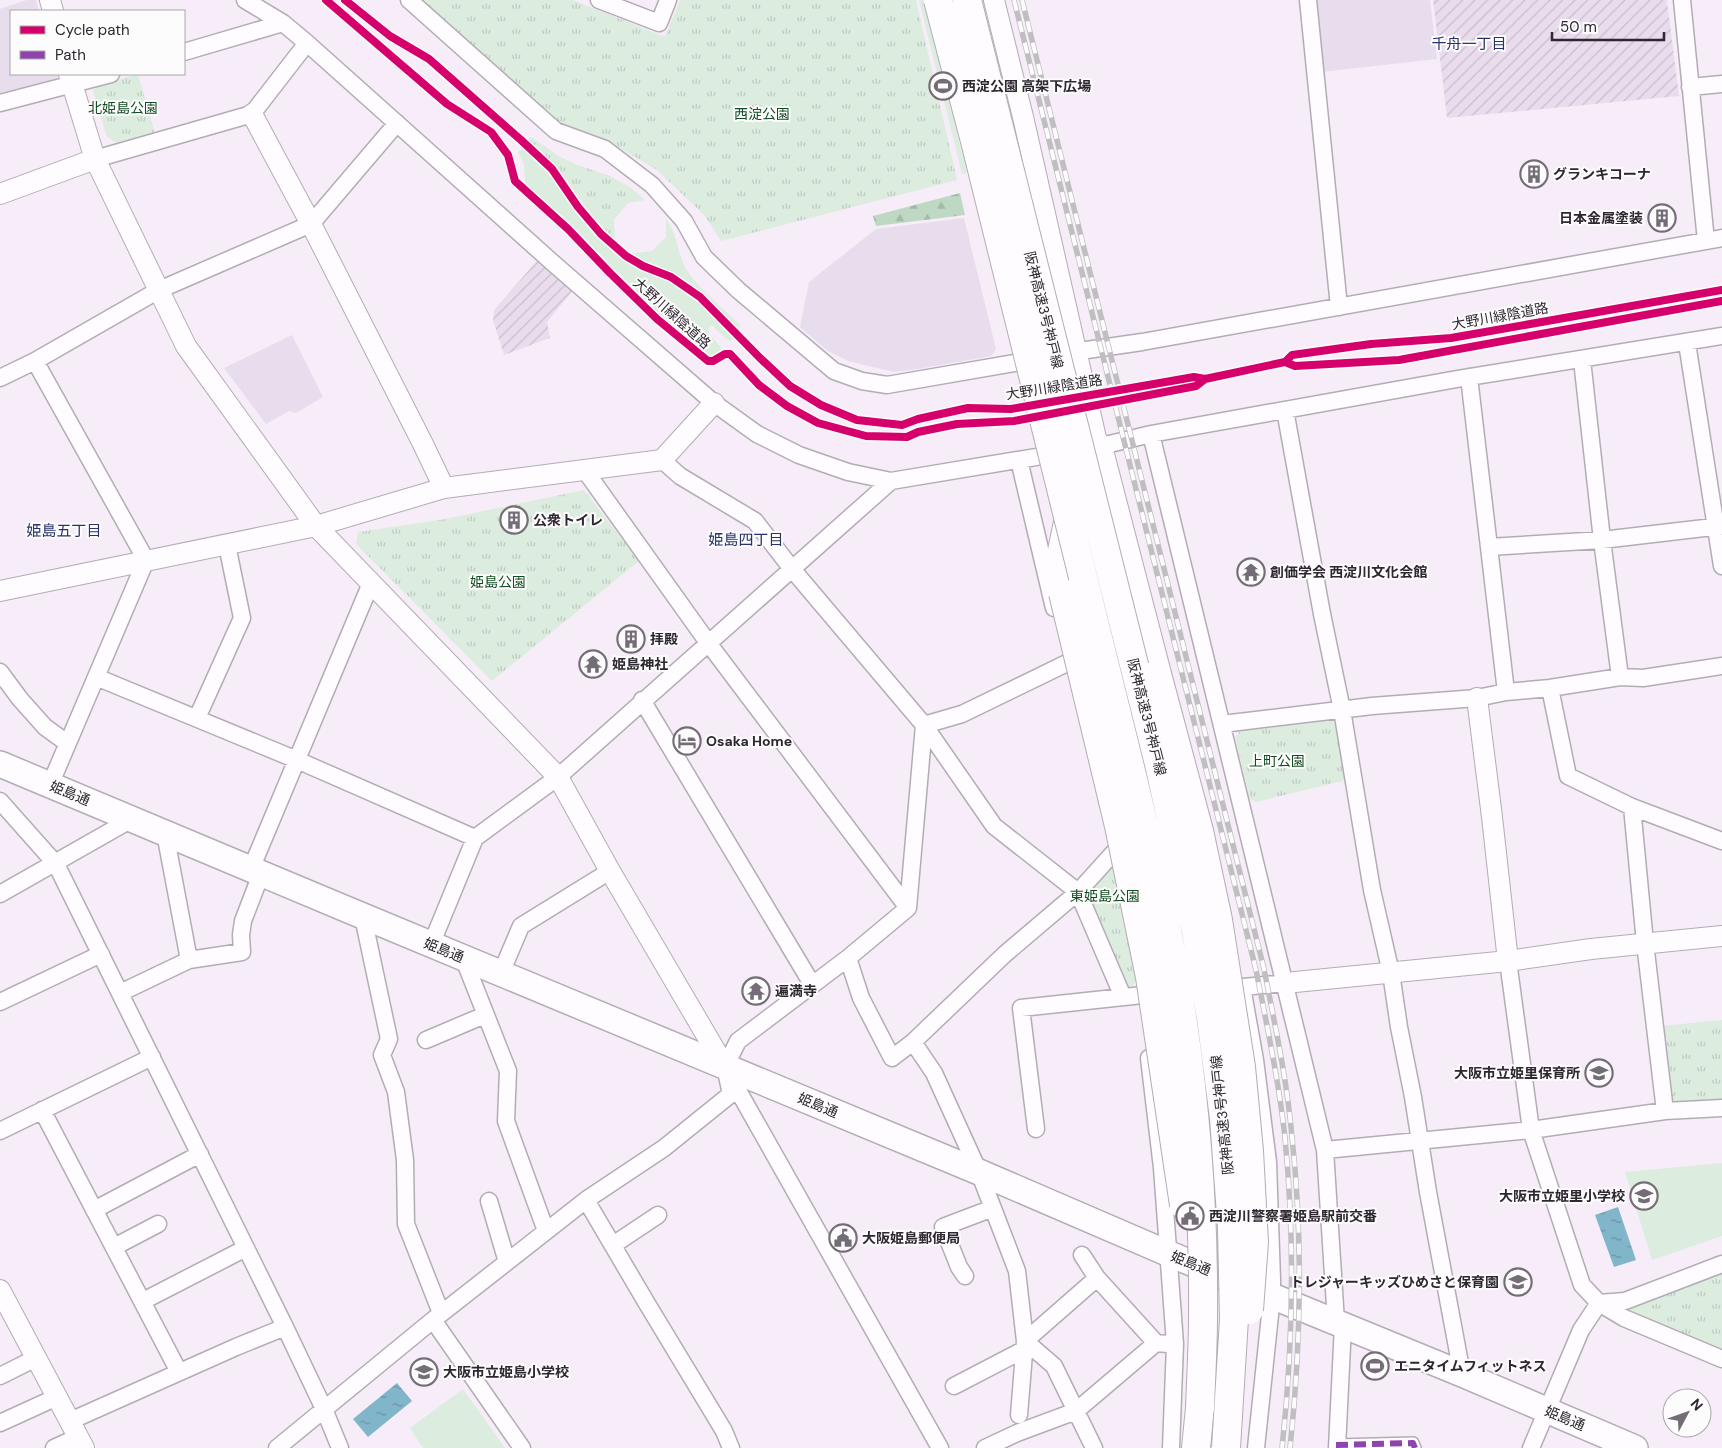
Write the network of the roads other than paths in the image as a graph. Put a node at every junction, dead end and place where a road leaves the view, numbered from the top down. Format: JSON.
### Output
{"nodes":[{"id":1,"x":244,"y":0,"type":"edge"},
{"id":2,"x":409,"y":0,"type":"edge"},
{"id":3,"x":599,"y":0,"type":"edge"},
{"id":4,"x":668,"y":0,"type":"edge"},
{"id":5,"x":938,"y":0,"type":"edge"},
{"id":6,"x":967,"y":0,"type":"edge"},
{"id":7,"x":994,"y":0,"type":"edge"},
{"id":8,"x":1308,"y":0,"type":"edge"},
{"id":9,"x":1682,"y":0,"type":"edge"},
{"id":10,"x":283,"y":23,"type":"junction"},
{"id":11,"x":308,"y":44,"type":"junction"},
{"id":12,"x":185,"y":52,"type":"edge"},
{"id":13,"x":102,"y":75,"type":"edge"},
{"id":14,"x":70,"y":79,"type":"edge"},
{"id":15,"x":1722,"y":84,"type":"edge"},
{"id":16,"x":1690,"y":87,"type":"junction"},
{"id":17,"x":0,"y":103,"type":"edge"},
{"id":18,"x":252,"y":114,"type":"junction"},
{"id":19,"x":397,"y":123,"type":"junction"},
{"id":20,"x":95,"y":159,"type":"junction"},
{"id":21,"x":0,"y":194,"type":"edge"},
{"id":22,"x":311,"y":224,"type":"junction"},
{"id":23,"x":1714,"y":240,"type":"edge"},
{"id":24,"x":159,"y":290,"type":"junction"},
{"id":25,"x":1339,"y":307,"type":"junction"},
{"id":26,"x":1722,"y":336,"type":"edge"},
{"id":27,"x":1687,"y":342,"type":"junction"},
{"id":28,"x":1078,"y":357,"type":"junction"},
{"id":29,"x":1582,"y":360,"type":"junction"},
{"id":30,"x":35,"y":361,"type":"junction"},
{"id":31,"x":1469,"y":377,"type":"junction"},
{"id":32,"x":0,"y":378,"type":"edge"},
{"id":33,"x":714,"y":403,"type":"junction"},
{"id":34,"x":1285,"y":410,"type":"junction"},
{"id":35,"x":1152,"y":434,"type":"junction"},
{"id":36,"x":1097,"y":441,"type":"junction"},
{"id":37,"x":662,"y":460,"type":"junction"},
{"id":38,"x":1019,"y":460,"type":"junction"},
{"id":39,"x":584,"y":469,"type":"junction"},
{"id":40,"x":890,"y":481,"type":"junction"},
{"id":41,"x":444,"y":488,"type":"junction"},
{"id":42,"x":316,"y":526,"type":"junction"},
{"id":43,"x":1719,"y":527,"type":"edge"},
{"id":44,"x":1602,"y":540,"type":"junction"},
{"id":45,"x":227,"y":545,"type":"junction"},
{"id":46,"x":1489,"y":547,"type":"junction"},
{"id":47,"x":146,"y":560,"type":"junction"},
{"id":48,"x":1722,"y":566,"type":"edge"},
{"id":49,"x":792,"y":569,"type":"junction"},
{"id":50,"x":371,"y":583,"type":"junction"},
{"id":51,"x":0,"y":591,"type":"edge"},
{"id":52,"x":709,"y":644,"type":"junction"},
{"id":53,"x":1067,"y":663,"type":"junction"},
{"id":54,"x":1722,"y":666,"type":"edge"},
{"id":55,"x":0,"y":672,"type":"edge"},
{"id":56,"x":96,"y":676,"type":"junction"},
{"id":57,"x":1620,"y":677,"type":"junction"},
{"id":58,"x":1550,"y":688,"type":"junction"},
{"id":59,"x":1506,"y":692,"type":"junction"},
{"id":60,"x":1477,"y":698,"type":"junction"},
{"id":61,"x":642,"y":700,"type":"junction"},
{"id":62,"x":1342,"y":710,"type":"junction"},
{"id":63,"x":197,"y":718,"type":"junction"},
{"id":64,"x":1222,"y":724,"type":"junction"},
{"id":65,"x":924,"y":725,"type":"junction"},
{"id":66,"x":67,"y":743,"type":"junction"},
{"id":67,"x":297,"y":760,"type":"junction"},
{"id":68,"x":0,"y":764,"type":"edge"},
{"id":69,"x":558,"y":777,"type":"junction"},
{"id":70,"x":50,"y":785,"type":"junction"},
{"id":71,"x":0,"y":801,"type":"edge"},
{"id":72,"x":1632,"y":807,"type":"junction"},
{"id":73,"x":132,"y":820,"type":"junction"},
{"id":74,"x":165,"y":833,"type":"junction"},
{"id":75,"x":475,"y":838,"type":"junction"},
{"id":76,"x":1722,"y":841,"type":"edge"},
{"id":77,"x":1115,"y":850,"type":"junction"},
{"id":78,"x":56,"y":864,"type":"junction"},
{"id":79,"x":610,"y":871,"type":"junction"},
{"id":80,"x":256,"y":872,"type":"junction"},
{"id":81,"x":1078,"y":892,"type":"junction"},
{"id":82,"x":0,"y":894,"type":"edge"},
{"id":83,"x":908,"y":908,"type":"junction"},
{"id":84,"x":363,"y":917,"type":"junction"},
{"id":85,"x":1722,"y":936,"type":"edge"},
{"id":86,"x":1645,"y":943,"type":"junction"},
{"id":87,"x":431,"y":945,"type":"junction"},
{"id":88,"x":101,"y":954,"type":"junction"},
{"id":89,"x":462,"y":958,"type":"junction"},
{"id":90,"x":848,"y":958,"type":"junction"},
{"id":91,"x":189,"y":960,"type":"junction"},
{"id":92,"x":1508,"y":961,"type":"junction"},
{"id":93,"x":501,"y":973,"type":"junction"},
{"id":94,"x":1390,"y":973,"type":"junction"},
{"id":95,"x":1285,"y":983,"type":"junction"},
{"id":96,"x":812,"y":984,"type":"junction"},
{"id":97,"x":1242,"y":987,"type":"junction"},
{"id":98,"x":120,"y":993,"type":"junction"},
{"id":99,"x":1141,"y":995,"type":"junction"},
{"id":100,"x":1122,"y":997,"type":"junction"},
{"id":101,"x":0,"y":1002,"type":"edge"},
{"id":102,"x":485,"y":1015,"type":"junction"},
{"id":103,"x":426,"y":1040,"type":"dead end"},
{"id":104,"x":913,"y":1042,"type":"junction"},
{"id":105,"x":152,"y":1057,"type":"junction"},
{"id":106,"x":725,"y":1067,"type":"junction"},
{"id":107,"x":1722,"y":1108,"type":"edge"},
{"id":108,"x":42,"y":1110,"type":"junction"},
{"id":109,"x":1665,"y":1111,"type":"junction"},
{"id":110,"x":1036,"y":1129,"type":"dead end"},
{"id":111,"x":1531,"y":1130,"type":"junction"},
{"id":112,"x":0,"y":1131,"type":"edge"},
{"id":113,"x":1420,"y":1141,"type":"junction"},
{"id":114,"x":1325,"y":1150,"type":"junction"},
{"id":115,"x":200,"y":1154,"type":"junction"},
{"id":116,"x":979,"y":1172,"type":"junction"},
{"id":117,"x":586,"y":1200,"type":"junction"},
{"id":118,"x":489,"y":1201,"type":"dead end"},
{"id":119,"x":993,"y":1208,"type":"junction"},
{"id":120,"x":94,"y":1210,"type":"junction"},
{"id":121,"x":658,"y":1215,"type":"dead end"},
{"id":122,"x":158,"y":1224,"type":"dead end"},
{"id":123,"x":546,"y":1231,"type":"junction"},
{"id":124,"x":613,"y":1245,"type":"junction"},
{"id":125,"x":114,"y":1248,"type":"junction"},
{"id":126,"x":246,"y":1248,"type":"junction"},
{"id":127,"x":1167,"y":1253,"type":"junction"},
{"id":128,"x":1082,"y":1255,"type":"dead end"},
{"id":129,"x":507,"y":1262,"type":"junction"},
{"id":130,"x":1722,"y":1264,"type":"edge"},
{"id":131,"x":965,"y":1276,"type":"dead end"},
{"id":132,"x":1097,"y":1278,"type":"junction"},
{"id":133,"x":0,"y":1290,"type":"edge"},
{"id":134,"x":1272,"y":1296,"type":"junction"},
{"id":135,"x":142,"y":1302,"type":"junction"},
{"id":136,"x":1599,"y":1303,"type":"junction"},
{"id":137,"x":6,"y":1315,"type":"edge"},
{"id":138,"x":437,"y":1316,"type":"junction"},
{"id":139,"x":1339,"y":1324,"type":"junction"},
{"id":140,"x":285,"y":1327,"type":"junction"},
{"id":141,"x":1156,"y":1343,"type":"junction"},
{"id":142,"x":1175,"y":1344,"type":"junction"},
{"id":143,"x":1025,"y":1345,"type":"junction"},
{"id":144,"x":36,"y":1358,"type":"junction"},
{"id":145,"x":1722,"y":1359,"type":"edge"},
{"id":146,"x":179,"y":1372,"type":"junction"},
{"id":147,"x":1462,"y":1374,"type":"junction"},
{"id":148,"x":0,"y":1376,"type":"edge"},
{"id":149,"x":954,"y":1386,"type":"dead end"},
{"id":150,"x":57,"y":1397,"type":"junction"},
{"id":151,"x":1200,"y":1408,"type":"junction"},
{"id":152,"x":324,"y":1409,"type":"junction"},
{"id":153,"x":1547,"y":1410,"type":"junction"},
{"id":154,"x":1076,"y":1411,"type":"junction"},
{"id":155,"x":1019,"y":1415,"type":"dead end"},
{"id":156,"x":0,"y":1423,"type":"edge"},
{"id":157,"x":78,"y":1435,"type":"edge"},
{"id":158,"x":1336,"y":1447,"type":"edge"},
{"id":159,"x":54,"y":1448,"type":"edge"},
{"id":160,"x":277,"y":1448,"type":"edge"},
{"id":161,"x":340,"y":1448,"type":"edge"},
{"id":162,"x":522,"y":1448,"type":"edge"},
{"id":163,"x":731,"y":1448,"type":"edge"},
{"id":164,"x":940,"y":1448,"type":"edge"},
{"id":165,"x":985,"y":1448,"type":"edge"},
{"id":166,"x":1094,"y":1448,"type":"edge"},
{"id":167,"x":1171,"y":1448,"type":"edge"},
{"id":168,"x":1196,"y":1448,"type":"edge"},
{"id":169,"x":1226,"y":1448,"type":"edge"},
{"id":170,"x":1234,"y":1448,"type":"edge"},
{"id":171,"x":1256,"y":1448,"type":"edge"},
{"id":172,"x":1415,"y":1448,"type":"edge"},
{"id":173,"x":1531,"y":1448,"type":"edge"},
{"id":174,"x":1635,"y":1448,"type":"edge"}],
"edges":[{"from":1,"to":10,"type":"street"},
{"from":2,"to":28,"type":"street"},
{"from":3,"to":4,"type":"street"},
{"from":5,"to":151,"type":"highway","name":"阪神高速3号神戸線","bridge":true},
{"from":6,"to":169,"type":"highway","name":"阪神高速3号神戸線","bridge":true},
{"from":7,"to":28,"type":"street"},
{"from":8,"to":25,"type":"street"},
{"from":9,"to":16,"type":"street"},
{"from":10,"to":11,"type":"street"},
{"from":10,"to":12,"type":"street"},
{"from":11,"to":18,"type":"street"},
{"from":11,"to":19,"type":"street"},
{"from":13,"to":14,"type":"street"},
{"from":14,"to":17,"type":"street"},
{"from":14,"to":20,"type":"street"},
{"from":15,"to":16,"type":"street"},
{"from":16,"to":23,"type":"street"},
{"from":18,"to":20,"type":"street"},
{"from":18,"to":22,"type":"street"},
{"from":19,"to":22,"type":"street"},
{"from":19,"to":33,"type":"street"},
{"from":20,"to":21,"type":"street"},
{"from":20,"to":24,"type":"street"},
{"from":22,"to":24,"type":"street"},
{"from":22,"to":41,"type":"street"},
{"from":23,"to":25,"type":"street"},
{"from":24,"to":30,"type":"street"},
{"from":24,"to":42,"type":"street"},
{"from":25,"to":28,"type":"street"},
{"from":26,"to":27,"type":"street"},
{"from":27,"to":29,"type":"street"},
{"from":27,"to":43,"type":"street"},
{"from":28,"to":36,"type":"street"},
{"from":29,"to":31,"type":"street"},
{"from":29,"to":44,"type":"street"},
{"from":30,"to":32,"type":"street"},
{"from":30,"to":47,"type":"street"},
{"from":31,"to":34,"type":"street"},
{"from":31,"to":46,"type":"street"},
{"from":33,"to":37,"type":"street"},
{"from":33,"to":40,"type":"street"},
{"from":34,"to":35,"type":"street"},
{"from":34,"to":62,"type":"street"},
{"from":35,"to":36,"type":"street"},
{"from":35,"to":64,"type":"street"},
{"from":36,"to":38,"type":"street"},
{"from":36,"to":151,"type":"highway","bridge":true},
{"from":36,"to":170,"type":"highway","bridge":true},
{"from":37,"to":39,"type":"street"},
{"from":37,"to":49,"type":"street"},
{"from":38,"to":40,"type":"street"},
{"from":38,"to":53,"type":"street"},
{"from":39,"to":41,"type":"street"},
{"from":39,"to":52,"type":"street"},
{"from":40,"to":49,"type":"street"},
{"from":41,"to":42,"type":"street"},
{"from":42,"to":45,"type":"street"},
{"from":42,"to":50,"type":"street"},
{"from":43,"to":44,"type":"street"},
{"from":43,"to":48,"type":"street"},
{"from":44,"to":46,"type":"street"},
{"from":44,"to":57,"type":"street"},
{"from":45,"to":47,"type":"street"},
{"from":45,"to":63,"type":"street"},
{"from":46,"to":59,"type":"street"},
{"from":47,"to":51,"type":"street"},
{"from":47,"to":56,"type":"street"},
{"from":49,"to":52,"type":"street"},
{"from":49,"to":65,"type":"street"},
{"from":50,"to":67,"type":"street"},
{"from":50,"to":69,"type":"street"},
{"from":52,"to":61,"type":"street"},
{"from":52,"to":83,"type":"street"},
{"from":53,"to":65,"type":"street"},
{"from":53,"to":77,"type":"street"},
{"from":54,"to":57,"type":"street"},
{"from":55,"to":66,"type":"street"},
{"from":56,"to":63,"type":"street"},
{"from":56,"to":66,"type":"street"},
{"from":57,"to":58,"type":"street"},
{"from":58,"to":59,"type":"street"},
{"from":58,"to":72,"type":"street"},
{"from":59,"to":60,"type":"street"},
{"from":60,"to":62,"type":"street"},
{"from":60,"to":92,"type":"street"},
{"from":61,"to":69,"type":"street"},
{"from":61,"to":96,"type":"street"},
{"from":62,"to":64,"type":"street"},
{"from":62,"to":94,"type":"street"},
{"from":63,"to":67,"type":"street"},
{"from":64,"to":95,"type":"street"},
{"from":65,"to":81,"type":"street"},
{"from":65,"to":83,"type":"street"},
{"from":66,"to":70,"type":"street"},
{"from":67,"to":75,"type":"street"},
{"from":67,"to":80,"type":"street"},
{"from":68,"to":70,"type":"main road","name":"姫島通"},
{"from":69,"to":75,"type":"street"},
{"from":69,"to":79,"type":"street"},
{"from":70,"to":73,"type":"main road","name":"姫島通"},
{"from":71,"to":78,"type":"street"},
{"from":72,"to":76,"type":"street"},
{"from":72,"to":86,"type":"street"},
{"from":73,"to":74,"type":"main road","name":"姫島通"},
{"from":73,"to":78,"type":"street"},
{"from":74,"to":80,"type":"main road","name":"姫島通"},
{"from":74,"to":91,"type":"street"},
{"from":75,"to":87,"type":"street"},
{"from":77,"to":81,"type":"street"},
{"from":77,"to":99,"type":"street"},
{"from":78,"to":82,"type":"street"},
{"from":78,"to":88,"type":"street"},
{"from":79,"to":93,"type":"street"},
{"from":79,"to":106,"type":"street"},
{"from":80,"to":84,"type":"main road","name":"姫島通"},
{"from":80,"to":91,"type":"street"},
{"from":81,"to":100,"type":"street"},
{"from":81,"to":104,"type":"street"},
{"from":83,"to":90,"type":"street"},
{"from":84,"to":87,"type":"main road","name":"姫島通"},
{"from":84,"to":138,"type":"street"},
{"from":85,"to":86,"type":"street"},
{"from":86,"to":92,"type":"street"},
{"from":86,"to":109,"type":"street"},
{"from":87,"to":89,"type":"main road","name":"姫島通"},
{"from":88,"to":98,"type":"street"},
{"from":88,"to":101,"type":"street"},
{"from":89,"to":93,"type":"main road","name":"姫島通"},
{"from":89,"to":102,"type":"street"},
{"from":90,"to":96,"type":"street"},
{"from":90,"to":104,"type":"street"},
{"from":91,"to":98,"type":"street"},
{"from":92,"to":94,"type":"street"},
{"from":92,"to":111,"type":"street"},
{"from":93,"to":106,"type":"main road","name":"姫島通"},
{"from":94,"to":95,"type":"street"},
{"from":94,"to":113,"type":"street"},
{"from":95,"to":97,"type":"street"},
{"from":95,"to":114,"type":"street"},
{"from":96,"to":106,"type":"street"},
{"from":97,"to":99,"type":"street"},
{"from":97,"to":134,"type":"street"},
{"from":98,"to":105,"type":"street"},
{"from":99,"to":100,"type":"street"},
{"from":99,"to":127,"type":"street"},
{"from":100,"to":110,"type":"street"},
{"from":102,"to":103,"type":"street"},
{"from":102,"to":123,"type":"street"},
{"from":104,"to":116,"type":"street"},
{"from":105,"to":108,"type":"street"},
{"from":105,"to":115,"type":"street"},
{"from":106,"to":116,"type":"main road","name":"姫島通"},
{"from":106,"to":117,"type":"street"},
{"from":106,"to":164,"type":"street"},
{"from":107,"to":109,"type":"street"},
{"from":108,"to":112,"type":"street"},
{"from":108,"to":120,"type":"street"},
{"from":109,"to":111,"type":"street"},
{"from":111,"to":113,"type":"street"},
{"from":111,"to":136,"type":"street"},
{"from":113,"to":114,"type":"street"},
{"from":113,"to":147,"type":"street"},
{"from":114,"to":139,"type":"street"},
{"from":115,"to":120,"type":"street"},
{"from":115,"to":126,"type":"street"},
{"from":116,"to":119,"type":"street"},
{"from":116,"to":127,"type":"main road","name":"姫島通"},
{"from":117,"to":123,"type":"street"},
{"from":117,"to":124,"type":"street"},
{"from":118,"to":129,"type":"street"},
{"from":119,"to":131,"type":"street"},
{"from":119,"to":143,"type":"street"},
{"from":120,"to":125,"type":"street"},
{"from":121,"to":124,"type":"street"},
{"from":122,"to":125,"type":"street"},
{"from":123,"to":129,"type":"street"},
{"from":124,"to":163,"type":"street"},
{"from":125,"to":135,"type":"street"},
{"from":126,"to":135,"type":"street"},
{"from":126,"to":140,"type":"street"},
{"from":127,"to":134,"type":"main road","name":"姫島通"},
{"from":127,"to":142,"type":"street"},
{"from":128,"to":132,"type":"street"},
{"from":129,"to":138,"type":"street"},
{"from":130,"to":136,"type":"street"},
{"from":132,"to":141,"type":"street"},
{"from":132,"to":143,"type":"street"},
{"from":133,"to":137,"type":"street"},
{"from":134,"to":139,"type":"main road","name":"姫島通"},
{"from":134,"to":171,"type":"street"},
{"from":135,"to":146,"type":"street"},
{"from":136,"to":145,"type":"street"},
{"from":136,"to":153,"type":"street"},
{"from":137,"to":144,"type":"street"},
{"from":138,"to":152,"type":"street"},
{"from":138,"to":162,"type":"street"},
{"from":139,"to":147,"type":"main road","name":"姫島通"},
{"from":139,"to":158,"type":"street"},
{"from":140,"to":146,"type":"street"},
{"from":140,"to":152,"type":"street"},
{"from":141,"to":142,"type":"street"},
{"from":141,"to":154,"type":"street"},
{"from":142,"to":167,"type":"street"},
{"from":143,"to":149,"type":"street"},
{"from":143,"to":154,"type":"street"},
{"from":143,"to":155,"type":"street"},
{"from":144,"to":148,"type":"street"},
{"from":144,"to":150,"type":"street"},
{"from":146,"to":157,"type":"street"},
{"from":147,"to":153,"type":"main road","name":"姫島通"},
{"from":150,"to":156,"type":"street"},
{"from":150,"to":157,"type":"street"},
{"from":151,"to":168,"type":"highway","name":"阪神高速3号神戸線"},
{"from":152,"to":160,"type":"street"},
{"from":152,"to":161,"type":"street"},
{"from":153,"to":173,"type":"street"},
{"from":153,"to":174,"type":"main road","name":"姫島通"},
{"from":154,"to":165,"type":"street"},
{"from":154,"to":166,"type":"street"},
{"from":157,"to":159,"type":"street"},
{"from":158,"to":172,"type":"street"}]}
